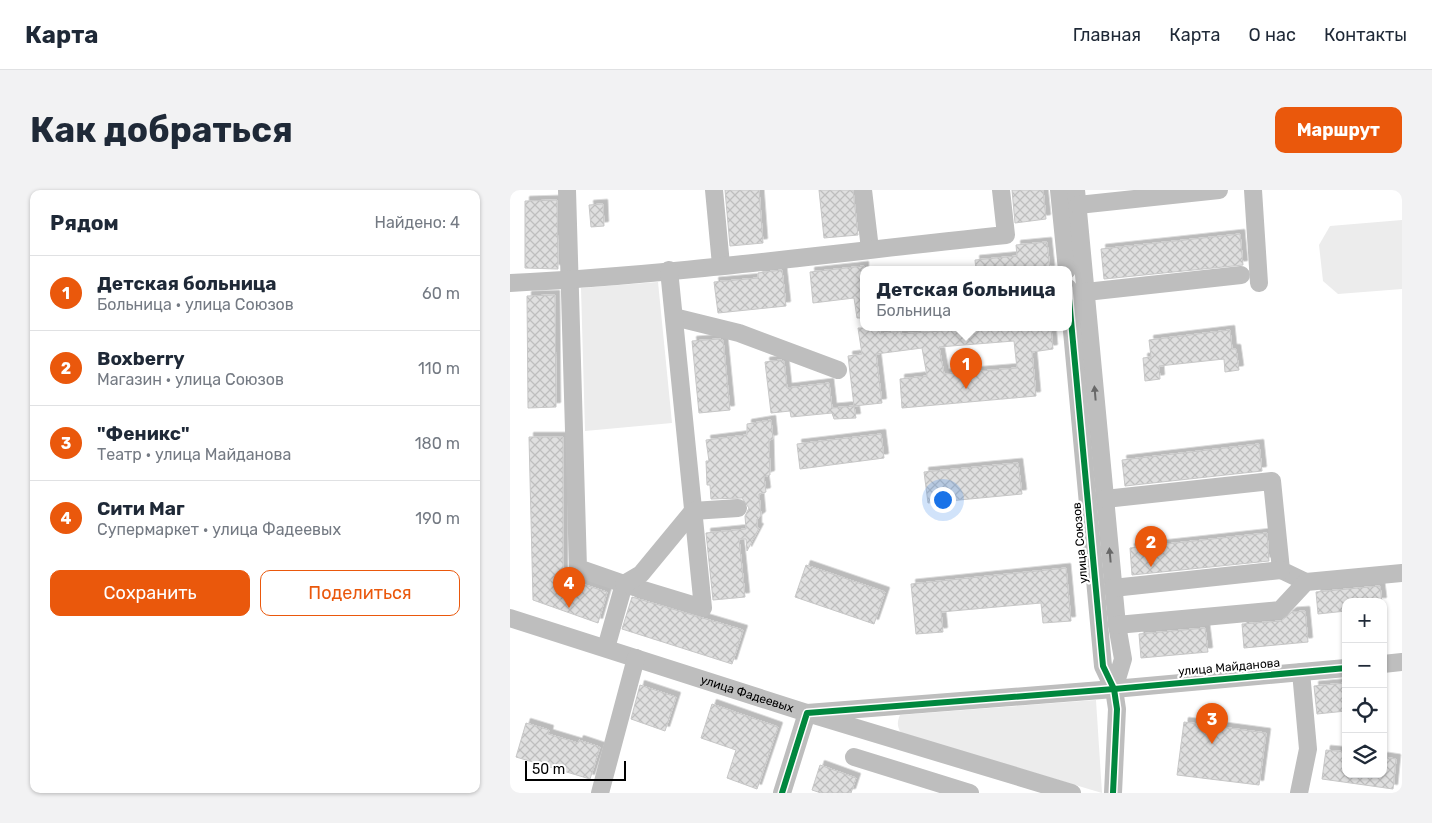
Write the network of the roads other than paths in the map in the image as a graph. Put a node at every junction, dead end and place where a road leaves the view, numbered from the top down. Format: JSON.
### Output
{"nodes":[{"id":1,"x":567,"y":190,"type":"edge"},
{"id":2,"x":714,"y":190,"type":"edge"},
{"id":3,"x":863,"y":190,"type":"edge"},
{"id":4,"x":1001,"y":190,"type":"edge"},
{"id":5,"x":1059,"y":190,"type":"edge"},
{"id":6,"x":1219,"y":190,"type":"edge"},
{"id":7,"x":1253,"y":190,"type":"edge"},
{"id":8,"x":1077,"y":197,"type":"edge"},
{"id":9,"x":1072,"y":232,"type":"junction"},
{"id":10,"x":870,"y":249,"type":"junction"},
{"id":11,"x":722,"y":265,"type":"junction"},
{"id":12,"x":1068,"y":266,"type":"edge"},
{"id":13,"x":670,"y":270,"type":"junction"},
{"id":14,"x":1241,"y":275,"type":"dead end"},
{"id":15,"x":570,"y":280,"type":"junction"},
{"id":16,"x":510,"y":283,"type":"edge"},
{"id":17,"x":1259,"y":283,"type":"dead end"},
{"id":18,"x":1086,"y":292,"type":"junction"},
{"id":19,"x":1072,"y":306,"type":"edge"},
{"id":20,"x":674,"y":317,"type":"junction"},
{"id":21,"x":1083,"y":356,"type":"junction"},
{"id":22,"x":838,"y":370,"type":"dead end"},
{"id":23,"x":1105,"y":499,"type":"junction"},
{"id":24,"x":738,"y":508,"type":"dead end"},
{"id":25,"x":693,"y":510,"type":"junction"},
{"id":26,"x":1281,"y":570,"type":"junction"},
{"id":27,"x":1402,"y":575,"type":"edge"},
{"id":28,"x":1306,"y":582,"type":"junction"},
{"id":29,"x":624,"y":584,"type":"junction"},
{"id":30,"x":1113,"y":588,"type":"junction"},
{"id":31,"x":510,"y":618,"type":"edge"},
{"id":32,"x":1117,"y":625,"type":"junction"},
{"id":33,"x":606,"y":648,"type":"junction"},
{"id":34,"x":636,"y":658,"type":"junction"},
{"id":35,"x":1402,"y":662,"type":"edge"},
{"id":36,"x":1387,"y":664,"type":"edge"},
{"id":37,"x":1342,"y":668,"type":"edge"},
{"id":38,"x":1301,"y":672,"type":"junction"},
{"id":39,"x":1114,"y":690,"type":"junction"},
{"id":40,"x":807,"y":713,"type":"junction"},
{"id":41,"x":888,"y":738,"type":"junction"},
{"id":42,"x":854,"y":757,"type":"dead end"},
{"id":43,"x":970,"y":762,"type":"junction"},
{"id":44,"x":882,"y":765,"type":"junction"},
{"id":45,"x":1046,"y":789,"type":"edge"},
{"id":46,"x":966,"y":792,"type":"edge"},
{"id":47,"x":600,"y":793,"type":"edge"},
{"id":48,"x":782,"y":793,"type":"edge"},
{"id":49,"x":1072,"y":793,"type":"edge"},
{"id":50,"x":1113,"y":793,"type":"edge"},
{"id":51,"x":1299,"y":793,"type":"edge"}],
"edges":[{"from":1,"to":15,"type":"street"},
{"from":2,"to":11,"type":"street"},
{"from":3,"to":10,"type":"street"},
{"from":4,"to":10,"type":"street"},
{"from":5,"to":9,"type":"street","name":"улица Союзов"},
{"from":6,"to":8,"type":"street"},
{"from":7,"to":17,"type":"street"},
{"from":8,"to":9,"type":"street","name":"улица Союзов"},
{"from":9,"to":12,"type":"street","name":"улица Союзов"},
{"from":9,"to":18,"type":"street","name":"улица Союзов"},
{"from":10,"to":11,"type":"street"},
{"from":11,"to":13,"type":"street"},
{"from":13,"to":15,"type":"street"},
{"from":13,"to":20,"type":"street"},
{"from":14,"to":18,"type":"street"},
{"from":15,"to":16,"type":"street"},
{"from":15,"to":29,"type":"street"},
{"from":18,"to":21,"type":"street","name":"улица Союзов"},
{"from":19,"to":21,"type":"street","name":"улица Союзов"},
{"from":20,"to":22,"type":"street"},
{"from":20,"to":25,"type":"street"},
{"from":23,"to":21,"type":"street","name":"улица Союзов","one_way":true},
{"from":21,"to":39,"type":"street","name":"улица Союзов"},
{"from":23,"to":26,"type":"street"},
{"from":30,"to":23,"type":"street","name":"улица Союзов","one_way":true},
{"from":24,"to":25,"type":"street"},
{"from":25,"to":29,"type":"street"},
{"from":25,"to":29,"type":"street"},
{"from":26,"to":28,"type":"street"},
{"from":26,"to":30,"type":"street"},
{"from":27,"to":28,"type":"street"},
{"from":28,"to":32,"type":"street"},
{"from":29,"to":33,"type":"street"},
{"from":30,"to":32,"type":"street","name":"улица Союзов"},
{"from":31,"to":33,"type":"street","name":"улица Фадеевых"},
{"from":32,"to":39,"type":"street","name":"улица Союзов"},
{"from":33,"to":34,"type":"street","name":"улица Фадеевых"},
{"from":34,"to":40,"type":"street","name":"улица Фадеевых"},
{"from":34,"to":47,"type":"street"},
{"from":35,"to":36,"type":"street"},
{"from":37,"to":38,"type":"street","name":"улица Майданова"},
{"from":38,"to":39,"type":"street","name":"улица Майданова"},
{"from":38,"to":51,"type":"street"},
{"from":39,"to":40,"type":"street","name":"улица Майданова"},
{"from":39,"to":50,"type":"street","name":"улица Союзов"},
{"from":40,"to":41,"type":"street","name":"улица Фадеевых"},
{"from":40,"to":48,"type":"street"},
{"from":41,"to":43,"type":"street","name":"улица Фадеевых"},
{"from":41,"to":44,"type":"street"},
{"from":42,"to":44,"type":"street"},
{"from":43,"to":45,"type":"street","name":"улица Фадеевых"},
{"from":43,"to":46,"type":"street"},
{"from":44,"to":46,"type":"street"},
{"from":45,"to":49,"type":"street","name":"улица Фадеевых"}]}
